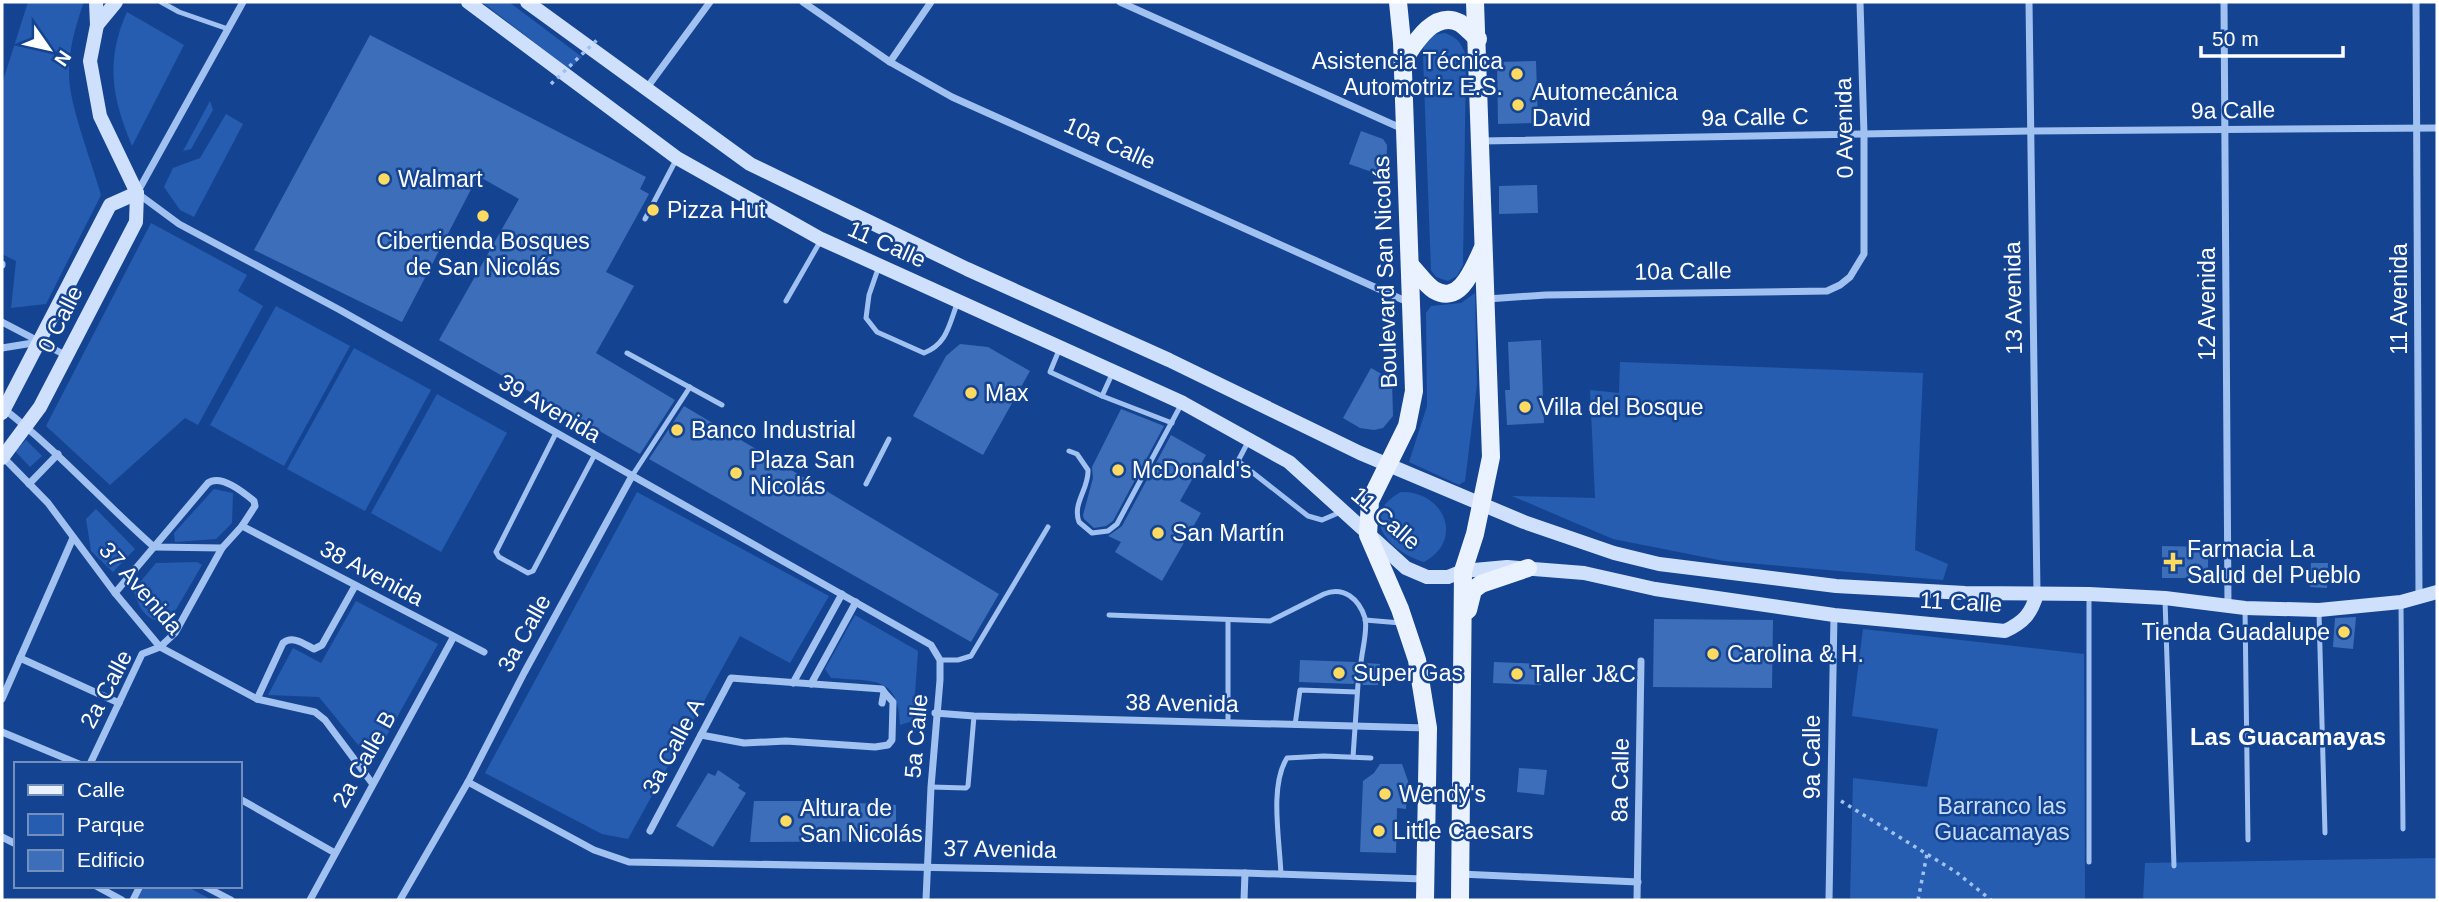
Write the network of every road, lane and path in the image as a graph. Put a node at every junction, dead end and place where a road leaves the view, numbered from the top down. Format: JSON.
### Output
{"nodes":[{"id":1,"x":96,"y":2,"type":"edge"},
{"id":2,"x":118,"y":2,"type":"edge"},
{"id":3,"x":161,"y":2,"type":"edge"},
{"id":4,"x":243,"y":2,"type":"edge"},
{"id":5,"x":468,"y":2,"type":"edge"},
{"id":6,"x":527,"y":2,"type":"edge"},
{"id":7,"x":710,"y":2,"type":"edge"},
{"id":8,"x":803,"y":2,"type":"edge"},
{"id":9,"x":931,"y":2,"type":"edge"},
{"id":10,"x":1119,"y":2,"type":"edge"},
{"id":11,"x":1398,"y":2,"type":"edge"},
{"id":12,"x":1475,"y":2,"type":"edge"},
{"id":13,"x":1860,"y":2,"type":"edge"},
{"id":14,"x":2029,"y":2,"type":"edge"},
{"id":15,"x":2224,"y":2,"type":"edge"},
{"id":16,"x":2416,"y":2,"type":"edge"},
{"id":17,"x":97,"y":25,"type":"junction"},
{"id":18,"x":228,"y":29,"type":"junction"},
{"id":19,"x":598,"y":39,"type":"dead end"},
{"id":20,"x":1478,"y":39,"type":"junction"},
{"id":21,"x":1403,"y":61,"type":"junction"},
{"id":22,"x":890,"y":62,"type":"junction"},
{"id":23,"x":551,"y":84,"type":"dead end"},
{"id":24,"x":645,"y":90,"type":"junction"},
{"id":25,"x":2417,"y":128,"type":"junction"},
{"id":26,"x":2437,"y":128,"type":"edge"},
{"id":27,"x":1405,"y":130,"type":"junction"},
{"id":28,"x":2225,"y":130,"type":"junction"},
{"id":29,"x":2030,"y":131,"type":"junction"},
{"id":30,"x":1864,"y":134,"type":"junction"},
{"id":31,"x":1481,"y":141,"type":"junction"},
{"id":32,"x":677,"y":158,"type":"junction"},
{"id":33,"x":137,"y":193,"type":"junction"},
{"id":34,"x":645,"y":219,"type":"dead end"},
{"id":35,"x":821,"y":239,"type":"junction"},
{"id":36,"x":1485,"y":244,"type":"junction"},
{"id":37,"x":1864,"y":254,"type":"joint"},
{"id":38,"x":879,"y":265,"type":"junction"},
{"id":39,"x":1410,"y":265,"type":"junction"},
{"id":40,"x":1487,"y":299,"type":"junction"},
{"id":41,"x":786,"y":301,"type":"dead end"},
{"id":42,"x":958,"y":301,"type":"junction"},
{"id":43,"x":1411,"y":303,"type":"junction"},
{"id":44,"x":2,"y":322,"type":"edge"},
{"id":45,"x":40,"y":342,"type":"junction"},
{"id":46,"x":1060,"y":347,"type":"junction"},
{"id":47,"x":2,"y":348,"type":"edge"},
{"id":48,"x":627,"y":353,"type":"dead end"},
{"id":49,"x":67,"y":356,"type":"junction"},
{"id":50,"x":1113,"y":372,"type":"junction"},
{"id":51,"x":690,"y":387,"type":"junction"},
{"id":52,"x":1102,"y":396,"type":"junction"},
{"id":53,"x":1183,"y":402,"type":"junction"},
{"id":54,"x":722,"y":405,"type":"dead end"},
{"id":55,"x":3,"y":411,"type":"edge"},
{"id":56,"x":1172,"y":423,"type":"junction"},
{"id":57,"x":27,"y":426,"type":"junction"},
{"id":58,"x":556,"y":433,"type":"junction"},
{"id":59,"x":889,"y":439,"type":"dead end"},
{"id":60,"x":1250,"y":439,"type":"junction"},
{"id":61,"x":1069,"y":451,"type":"dead end"},
{"id":62,"x":58,"y":454,"type":"junction"},
{"id":63,"x":594,"y":456,"type":"junction"},
{"id":64,"x":2,"y":457,"type":"edge"},
{"id":65,"x":1386,"y":465,"type":"junction"},
{"id":66,"x":632,"y":476,"type":"junction"},
{"id":67,"x":29,"y":484,"type":"junction"},
{"id":68,"x":866,"y":484,"type":"dead end"},
{"id":69,"x":1482,"y":503,"type":"junction"},
{"id":70,"x":1343,"y":511,"type":"junction"},
{"id":71,"x":242,"y":526,"type":"junction"},
{"id":72,"x":1048,"y":527,"type":"dead end"},
{"id":73,"x":1368,"y":535,"type":"junction"},
{"id":74,"x":73,"y":538,"type":"junction"},
{"id":75,"x":153,"y":547,"type":"junction"},
{"id":76,"x":222,"y":548,"type":"junction"},
{"id":77,"x":1528,"y":568,"type":"junction"},
{"id":78,"x":1463,"y":570,"type":"junction"},
{"id":79,"x":355,"y":586,"type":"junction"},
{"id":80,"x":2437,"y":592,"type":"edge"},
{"id":81,"x":115,"y":593,"type":"junction"},
{"id":82,"x":842,"y":594,"type":"junction"},
{"id":83,"x":2037,"y":594,"type":"junction"},
{"id":84,"x":2090,"y":594,"type":"junction"},
{"id":85,"x":2419,"y":596,"type":"junction"},
{"id":86,"x":2165,"y":598,"type":"junction"},
{"id":87,"x":2401,"y":601,"type":"junction"},
{"id":88,"x":856,"y":602,"type":"junction"},
{"id":89,"x":2228,"y":606,"type":"junction"},
{"id":90,"x":2245,"y":608,"type":"junction"},
{"id":91,"x":2319,"y":610,"type":"junction"},
{"id":92,"x":1109,"y":615,"type":"dead end"},
{"id":93,"x":1834,"y":615,"type":"junction"},
{"id":94,"x":1228,"y":620,"type":"junction"},
{"id":95,"x":1365,"y":620,"type":"junction"},
{"id":96,"x":1405,"y":623,"type":"junction"},
{"id":97,"x":1463,"y":637,"type":"junction"},
{"id":98,"x":453,"y":638,"type":"junction"},
{"id":99,"x":160,"y":647,"type":"junction"},
{"id":100,"x":484,"y":652,"type":"dead end"},
{"id":101,"x":20,"y":658,"type":"junction"},
{"id":102,"x":940,"y":660,"type":"junction"},
{"id":103,"x":1641,"y":661,"type":"dead end"},
{"id":104,"x":1361,"y":663,"type":"dead end"},
{"id":105,"x":793,"y":682,"type":"junction"},
{"id":106,"x":811,"y":684,"type":"junction"},
{"id":107,"x":1358,"y":684,"type":"dead end"},
{"id":108,"x":884,"y":692,"type":"junction"},
{"id":109,"x":1357,"y":692,"type":"junction"},
{"id":110,"x":2,"y":699,"type":"edge"},
{"id":111,"x":257,"y":699,"type":"junction"},
{"id":112,"x":119,"y":703,"type":"junction"},
{"id":113,"x":882,"y":703,"type":"dead end"},
{"id":114,"x":936,"y":713,"type":"junction"},
{"id":115,"x":975,"y":716,"type":"junction"},
{"id":116,"x":1228,"y":723,"type":"junction"},
{"id":117,"x":1296,"y":725,"type":"junction"},
{"id":118,"x":1354,"y":726,"type":"junction"},
{"id":119,"x":1428,"y":728,"type":"junction"},
{"id":120,"x":2,"y":732,"type":"edge"},
{"id":121,"x":701,"y":735,"type":"junction"},
{"id":122,"x":1353,"y":757,"type":"junction"},
{"id":123,"x":1371,"y":758,"type":"dead end"},
{"id":124,"x":74,"y":762,"type":"edge"},
{"id":125,"x":91,"y":762,"type":"edge"},
{"id":126,"x":467,"y":782,"type":"junction"},
{"id":127,"x":372,"y":783,"type":"junction"},
{"id":128,"x":931,"y":787,"type":"junction"},
{"id":129,"x":1831,"y":795,"type":"junction"},
{"id":130,"x":242,"y":800,"type":"edge"},
{"id":131,"x":2403,"y":829,"type":"dead end"},
{"id":132,"x":650,"y":831,"type":"dead end"},
{"id":133,"x":2325,"y":833,"type":"dead end"},
{"id":134,"x":2248,"y":840,"type":"dead end"},
{"id":135,"x":335,"y":853,"type":"junction"},
{"id":136,"x":1927,"y":854,"type":"junction"},
{"id":137,"x":2089,"y":862,"type":"dead end"},
{"id":138,"x":2174,"y":866,"type":"dead end"},
{"id":139,"x":928,"y":867,"type":"junction"},
{"id":140,"x":1245,"y":873,"type":"junction"},
{"id":141,"x":1281,"y":874,"type":"junction"},
{"id":142,"x":1460,"y":874,"type":"junction"},
{"id":143,"x":1426,"y":879,"type":"junction"},
{"id":144,"x":1638,"y":882,"type":"junction"},
{"id":145,"x":100,"y":888,"type":"edge"},
{"id":146,"x":208,"y":888,"type":"edge"},
{"id":147,"x":122,"y":900,"type":"edge"},
{"id":148,"x":231,"y":900,"type":"edge"},
{"id":149,"x":310,"y":900,"type":"edge"},
{"id":150,"x":400,"y":900,"type":"edge"},
{"id":151,"x":926,"y":900,"type":"edge"},
{"id":152,"x":1244,"y":900,"type":"edge"},
{"id":153,"x":1425,"y":900,"type":"edge"},
{"id":154,"x":1460,"y":900,"type":"edge"},
{"id":155,"x":1637,"y":900,"type":"edge"},
{"id":156,"x":1829,"y":900,"type":"edge"},
{"id":157,"x":1918,"y":900,"type":"edge"},
{"id":158,"x":1992,"y":900,"type":"edge"}],
"edges":[{"from":1,"to":17,"type":"main road"},
{"from":2,"to":17,"type":"main road"},
{"from":3,"to":18,"type":"lane"},
{"from":4,"to":18,"type":"street","name":"0 Calle"},
{"from":5,"to":32,"type":"main road","name":"11 Calle"},
{"from":6,"to":24,"type":"main road","name":"11 Calle"},
{"from":7,"to":24,"type":"street"},
{"from":8,"to":22,"type":"street","name":"10a Calle"},
{"from":9,"to":22,"type":"street"},
{"from":10,"to":27,"type":"street"},
{"from":11,"to":21,"type":"main road","name":"Boulevard San Nicolás"},
{"from":12,"to":20,"type":"main road"},
{"from":13,"to":30,"type":"street","name":"0 Avenida"},
{"from":14,"to":29,"type":"street","name":"13 Avenida"},
{"from":15,"to":28,"type":"street","name":"12 Avenida"},
{"from":16,"to":25,"type":"street","name":"11 Avenida"},
{"from":17,"to":33,"type":"main road"},
{"from":18,"to":33,"type":"street","name":"0 Calle"},
{"from":19,"to":23,"type":"path","bridge":true},
{"from":20,"to":21,"type":"main road"},
{"from":20,"to":31,"type":"main road"},
{"from":21,"to":27,"type":"main road","name":"Boulevard San Nicolás"},
{"from":22,"to":43,"type":"street","name":"10a Calle"},
{"from":24,"to":65,"type":"main road","name":"11 Calle"},
{"from":25,"to":26,"type":"street","name":"9a Calle"},
{"from":25,"to":28,"type":"street","name":"9a Calle"},
{"from":25,"to":85,"type":"street","name":"11 Avenida"},
{"from":27,"to":39,"type":"main road","name":"Boulevard San Nicolás"},
{"from":28,"to":29,"type":"street","name":"9a Calle"},
{"from":28,"to":89,"type":"street","name":"12 Avenida"},
{"from":29,"to":30,"type":"street","name":"9a Calle C"},
{"from":29,"to":83,"type":"street","name":"13 Avenida"},
{"from":30,"to":31,"type":"street","name":"9a Calle C"},
{"from":30,"to":37,"type":"street","name":"0 Avenida"},
{"from":31,"to":36,"type":"main road"},
{"from":32,"to":34,"type":"lane"},
{"from":32,"to":35,"type":"main road","name":"11 Calle"},
{"from":33,"to":45,"type":"main road","name":"0 Calle"},
{"from":33,"to":49,"type":"main road","name":"0 Calle"},
{"from":33,"to":58,"type":"street","name":"39 Avenida"},
{"from":35,"to":38,"type":"main road","name":"11 Calle"},
{"from":35,"to":41,"type":"lane"},
{"from":36,"to":39,"type":"main road"},
{"from":36,"to":40,"type":"main road"},
{"from":37,"to":40,"type":"street","name":"10a Calle"},
{"from":38,"to":42,"type":"main road","name":"11 Calle"},
{"from":38,"to":42,"type":"lane"},
{"from":39,"to":43,"type":"main road","name":"Boulevard San Nicolás"},
{"from":40,"to":69,"type":"main road"},
{"from":42,"to":46,"type":"main road","name":"11 Calle"},
{"from":43,"to":65,"type":"main road","name":"Boulevard San Nicolás"},
{"from":44,"to":45,"type":"street"},
{"from":45,"to":47,"type":"street"},
{"from":45,"to":49,"type":"street"},
{"from":45,"to":55,"type":"main road","name":"0 Calle"},
{"from":46,"to":50,"type":"main road","name":"11 Calle"},
{"from":46,"to":52,"type":"lane"},
{"from":48,"to":51,"type":"lane"},
{"from":49,"to":57,"type":"main road","name":"0 Calle"},
{"from":50,"to":52,"type":"lane"},
{"from":50,"to":53,"type":"main road","name":"11 Calle"},
{"from":51,"to":54,"type":"lane"},
{"from":51,"to":66,"type":"lane","name":"3a Calle"},
{"from":52,"to":56,"type":"lane"},
{"from":53,"to":56,"type":"lane"},
{"from":53,"to":60,"type":"main road","name":"11 Calle"},
{"from":55,"to":57,"type":"street"},
{"from":56,"to":61,"type":"lane"},
{"from":57,"to":62,"type":"street"},
{"from":57,"to":64,"type":"main road","name":"0 Calle"},
{"from":58,"to":63,"type":"street","name":"39 Avenida"},
{"from":58,"to":63,"type":"lane"},
{"from":59,"to":68,"type":"lane"},
{"from":60,"to":70,"type":"main road","name":"11 Calle"},
{"from":60,"to":70,"type":"lane"},
{"from":62,"to":67,"type":"street"},
{"from":62,"to":75,"type":"street"},
{"from":63,"to":66,"type":"street","name":"39 Avenida"},
{"from":64,"to":67,"type":"street","name":"37 Avenida"},
{"from":65,"to":69,"type":"main road","name":"11 Calle"},
{"from":65,"to":73,"type":"main road","name":"Boulevard San Nicolás"},
{"from":66,"to":82,"type":"street","name":"39 Avenida"},
{"from":66,"to":126,"type":"street","name":"3a Calle"},
{"from":67,"to":74,"type":"street","name":"37 Avenida"},
{"from":69,"to":78,"type":"main road"},
{"from":69,"to":83,"type":"main road","name":"11 Calle"},
{"from":70,"to":73,"type":"main road","name":"11 Calle"},
{"from":71,"to":75,"type":"street","name":"2a Calle"},
{"from":71,"to":76,"type":"street","name":"2a Calle"},
{"from":71,"to":79,"type":"street","name":"38 Avenida"},
{"from":72,"to":102,"type":"lane"},
{"from":73,"to":78,"type":"main road","name":"11 Calle"},
{"from":73,"to":96,"type":"main road","name":"Boulevard San Nicolás"},
{"from":74,"to":81,"type":"street","name":"37 Avenida"},
{"from":74,"to":101,"type":"street"},
{"from":75,"to":76,"type":"street"},
{"from":75,"to":81,"type":"street"},
{"from":76,"to":99,"type":"street","name":"2a Calle"},
{"from":77,"to":78,"type":"main road","name":"11 Calle"},
{"from":77,"to":93,"type":"main road","name":"11 Calle"},
{"from":77,"to":97,"type":"main road"},
{"from":78,"to":97,"type":"main road"},
{"from":79,"to":98,"type":"street","name":"38 Avenida"},
{"from":79,"to":111,"type":"street"},
{"from":80,"to":85,"type":"main road"},
{"from":81,"to":99,"type":"street","name":"37 Avenida"},
{"from":82,"to":88,"type":"street","name":"39 Avenida"},
{"from":82,"to":105,"type":"street"},
{"from":83,"to":84,"type":"main road"},
{"from":83,"to":93,"type":"main road","name":"11 Calle"},
{"from":84,"to":86,"type":"main road"},
{"from":84,"to":137,"type":"lane"},
{"from":85,"to":87,"type":"main road"},
{"from":86,"to":89,"type":"main road"},
{"from":86,"to":138,"type":"lane"},
{"from":87,"to":91,"type":"main road"},
{"from":87,"to":131,"type":"lane"},
{"from":88,"to":102,"type":"street","name":"39 Avenida"},
{"from":88,"to":106,"type":"street"},
{"from":89,"to":90,"type":"main road"},
{"from":90,"to":91,"type":"main road"},
{"from":90,"to":134,"type":"lane"},
{"from":91,"to":133,"type":"lane"},
{"from":92,"to":94,"type":"lane"},
{"from":93,"to":129,"type":"street","name":"9a Calle"},
{"from":94,"to":95,"type":"lane"},
{"from":94,"to":116,"type":"lane"},
{"from":95,"to":96,"type":"lane"},
{"from":95,"to":104,"type":"lane"},
{"from":96,"to":119,"type":"main road","name":"Boulevard San Nicolás"},
{"from":97,"to":142,"type":"main road"},
{"from":98,"to":100,"type":"street","name":"38 Avenida"},
{"from":98,"to":127,"type":"street","name":"2a Calle B"},
{"from":99,"to":111,"type":"street","name":"37 Avenida"},
{"from":99,"to":112,"type":"street","name":"2a Calle"},
{"from":101,"to":110,"type":"street"},
{"from":101,"to":112,"type":"street"},
{"from":102,"to":114,"type":"street","name":"5a Calle"},
{"from":103,"to":144,"type":"street","name":"8a Calle"},
{"from":105,"to":106,"type":"street"},
{"from":105,"to":121,"type":"street","name":"3a Calle A"},
{"from":106,"to":108,"type":"street"},
{"from":107,"to":109,"type":"lane"},
{"from":108,"to":113,"type":"street"},
{"from":108,"to":121,"type":"street"},
{"from":109,"to":117,"type":"lane"},
{"from":109,"to":118,"type":"lane"},
{"from":111,"to":127,"type":"street","name":"37 Avenida"},
{"from":112,"to":125,"type":"street","name":"2a Calle"},
{"from":114,"to":115,"type":"street","name":"38 Avenida"},
{"from":114,"to":128,"type":"street","name":"5a Calle"},
{"from":115,"to":116,"type":"street","name":"38 Avenida"},
{"from":115,"to":128,"type":"lane"},
{"from":116,"to":117,"type":"street","name":"38 Avenida"},
{"from":117,"to":118,"type":"street","name":"38 Avenida"},
{"from":118,"to":119,"type":"street","name":"38 Avenida"},
{"from":118,"to":122,"type":"lane"},
{"from":119,"to":143,"type":"main road","name":"Boulevard San Nicolás"},
{"from":120,"to":124,"type":"street"},
{"from":121,"to":132,"type":"street","name":"3a Calle A"},
{"from":122,"to":123,"type":"lane"},
{"from":122,"to":141,"type":"lane"},
{"from":126,"to":139,"type":"street","name":"37 Avenida"},
{"from":126,"to":150,"type":"street","name":"3a Calle"},
{"from":127,"to":135,"type":"street","name":"2a Calle B"},
{"from":128,"to":139,"type":"street","name":"5a Calle"},
{"from":129,"to":136,"type":"path"},
{"from":129,"to":156,"type":"street","name":"9a Calle"},
{"from":130,"to":135,"type":"street"},
{"from":135,"to":149,"type":"street","name":"2a Calle B"},
{"from":136,"to":157,"type":"path"},
{"from":136,"to":158,"type":"path"},
{"from":139,"to":140,"type":"street","name":"37 Avenida"},
{"from":139,"to":151,"type":"street","name":"5a Calle"},
{"from":140,"to":141,"type":"street","name":"37 Avenida"},
{"from":140,"to":152,"type":"street"},
{"from":141,"to":143,"type":"street","name":"37 Avenida"},
{"from":142,"to":144,"type":"street"},
{"from":142,"to":154,"type":"main road"},
{"from":143,"to":153,"type":"main road","name":"Boulevard San Nicolás"},
{"from":144,"to":155,"type":"street","name":"8a Calle"},
{"from":145,"to":147,"type":"street"},
{"from":146,"to":148,"type":"street"}]}
